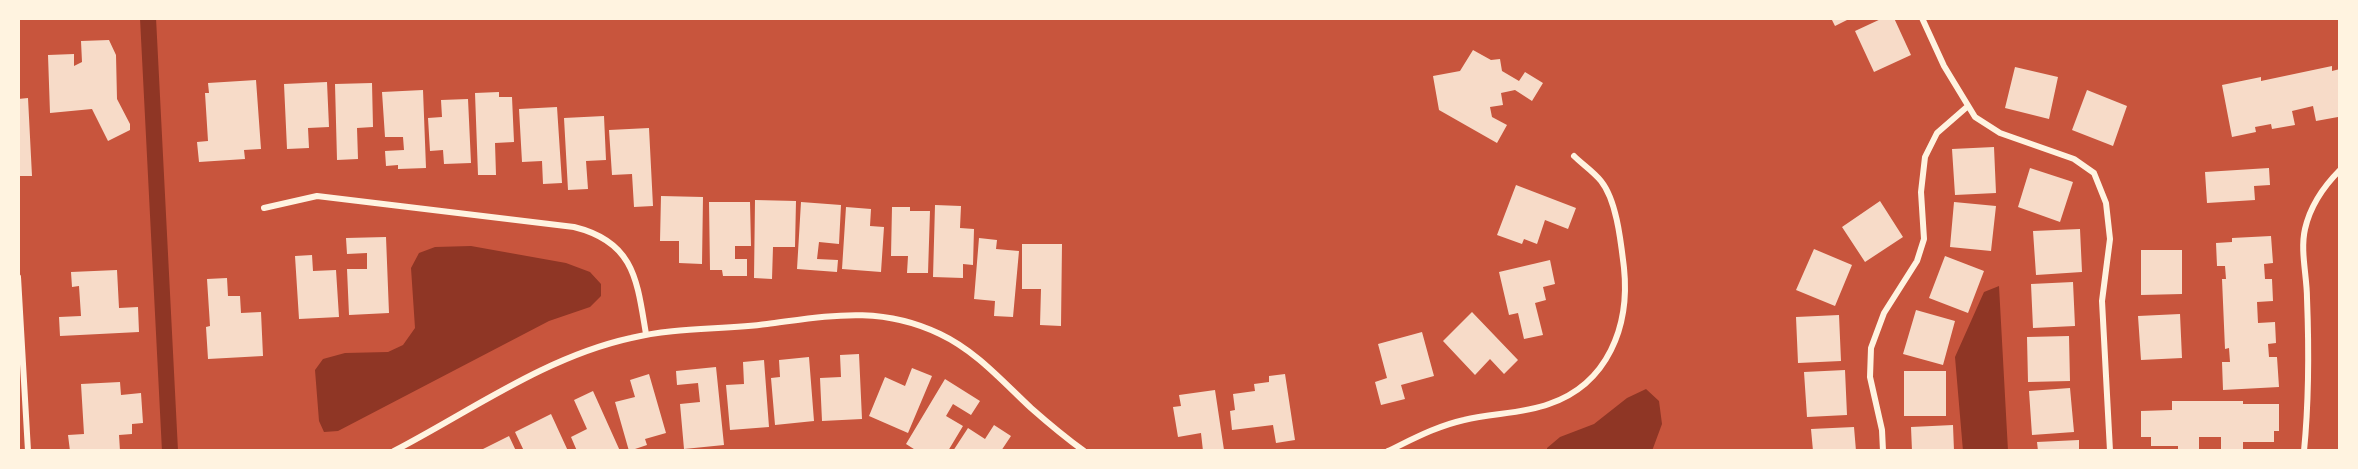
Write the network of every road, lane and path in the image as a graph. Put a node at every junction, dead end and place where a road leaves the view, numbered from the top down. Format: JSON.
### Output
{"nodes":[{"id":1,"x":1922,"y":18,"type":"edge"},
{"id":2,"x":1968,"y":106,"type":"junction"},
{"id":3,"x":1574,"y":156,"type":"dead end"},
{"id":4,"x":2340,"y":170,"type":"edge"},
{"id":5,"x":264,"y":208,"type":"dead end"},
{"id":6,"x":18,"y":277,"type":"edge"},
{"id":7,"x":646,"y":334,"type":"junction"},
{"id":8,"x":28,"y":451,"type":"edge"},
{"id":9,"x":394,"y":451,"type":"edge"},
{"id":10,"x":1084,"y":451,"type":"edge"},
{"id":11,"x":1388,"y":451,"type":"edge"},
{"id":12,"x":1883,"y":451,"type":"edge"},
{"id":13,"x":2110,"y":451,"type":"edge"},
{"id":14,"x":2304,"y":451,"type":"edge"}],
"edges":[{"from":1,"to":2,"type":"street"},
{"from":2,"to":12,"type":"street"},
{"from":2,"to":13,"type":"street"},
{"from":3,"to":11,"type":"street"},
{"from":4,"to":14,"type":"street"},
{"from":5,"to":7,"type":"street"},
{"from":6,"to":8,"type":"street"},
{"from":7,"to":9,"type":"street"},
{"from":7,"to":10,"type":"street"}]}
